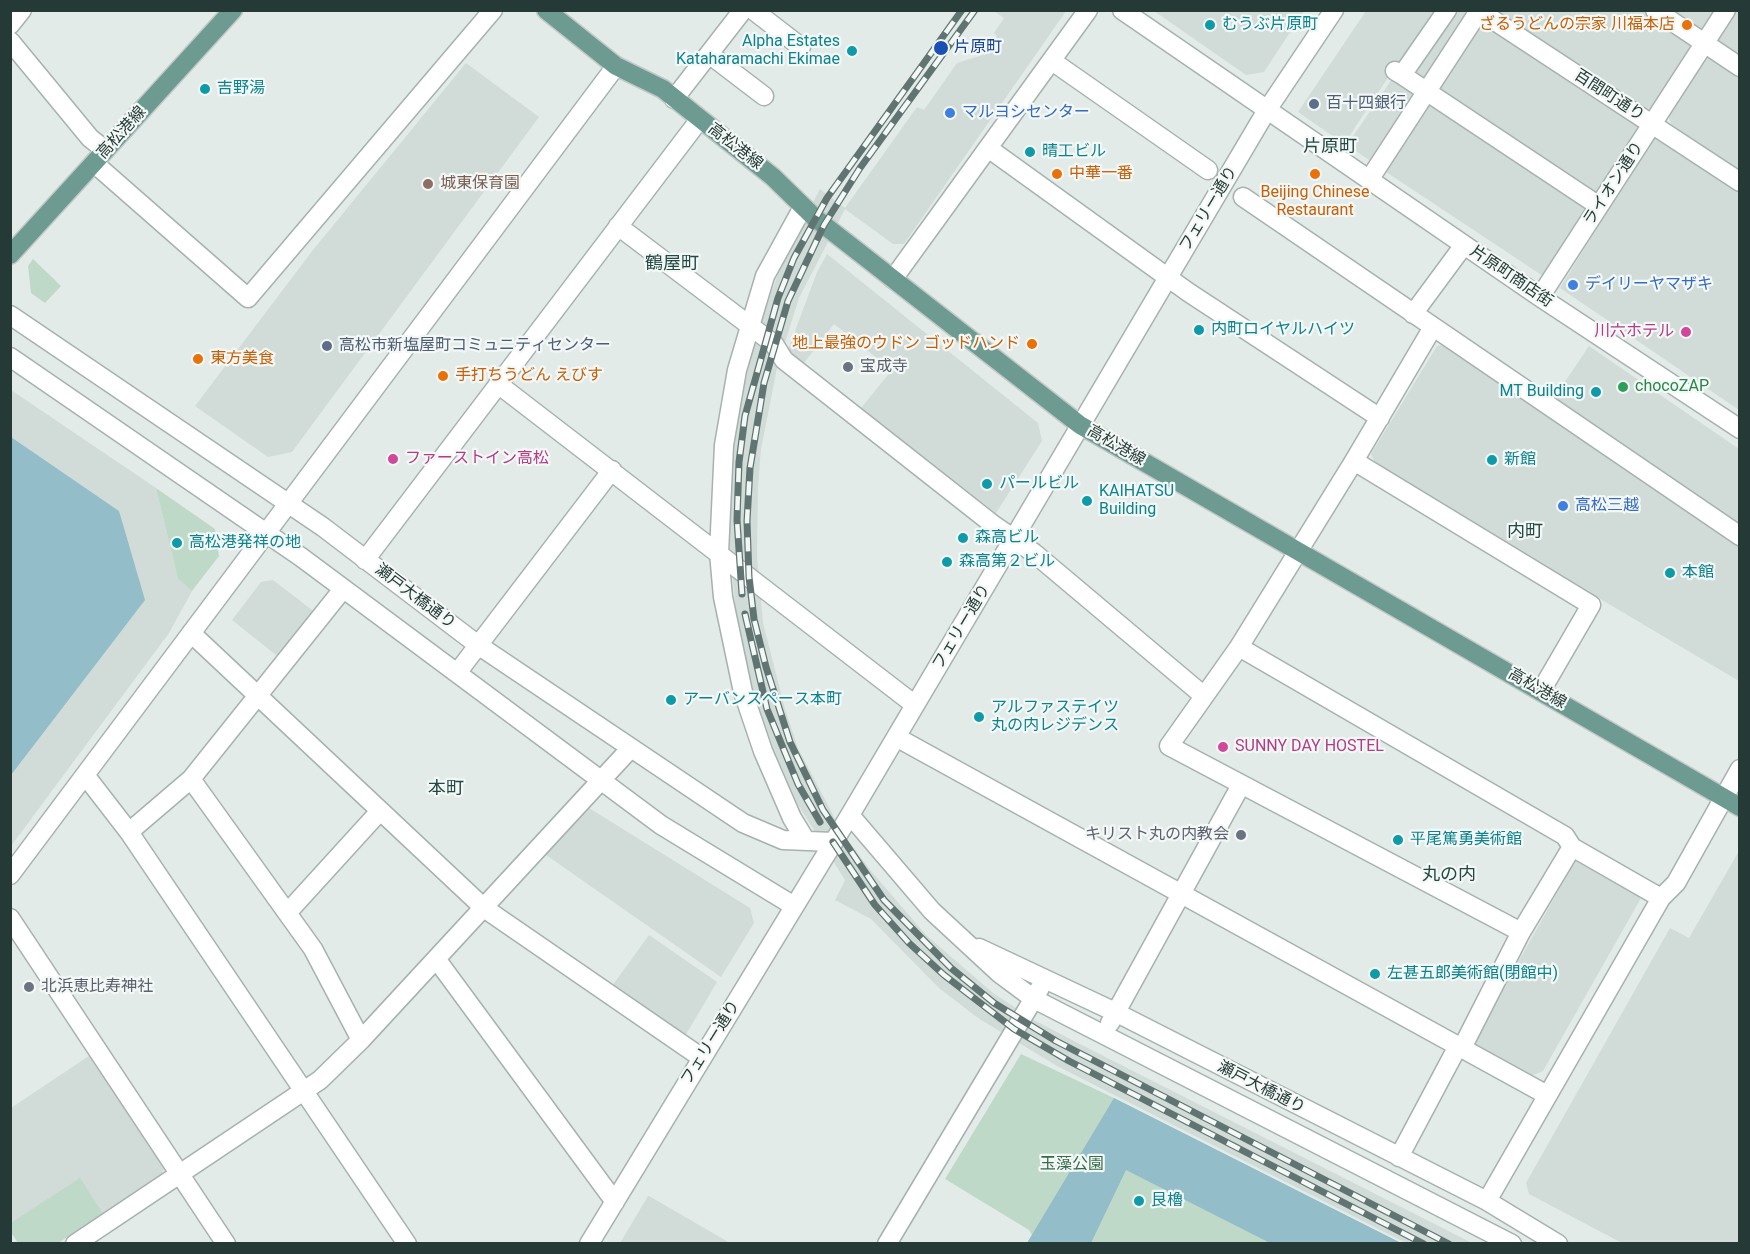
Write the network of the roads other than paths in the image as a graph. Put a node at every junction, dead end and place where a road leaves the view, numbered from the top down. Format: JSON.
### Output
{"nodes":[{"id":1,"x":22,"y":10,"type":"edge"},
{"id":2,"x":233,"y":10,"type":"edge"},
{"id":3,"x":493,"y":10,"type":"edge"},
{"id":4,"x":546,"y":10,"type":"edge"},
{"id":5,"x":743,"y":10,"type":"edge"},
{"id":6,"x":753,"y":10,"type":"edge"},
{"id":7,"x":1088,"y":10,"type":"edge"},
{"id":8,"x":1122,"y":10,"type":"edge"},
{"id":9,"x":1334,"y":10,"type":"edge"},
{"id":10,"x":1447,"y":10,"type":"edge"},
{"id":11,"x":1655,"y":10,"type":"edge"},
{"id":12,"x":1726,"y":10,"type":"edge"},
{"id":13,"x":1479,"y":11,"type":"edge"},
{"id":14,"x":10,"y":25,"type":"edge"},
{"id":15,"x":10,"y":41,"type":"edge"},
{"id":16,"x":1704,"y":44,"type":"junction"},
{"id":17,"x":801,"y":47,"type":"dead end"},
{"id":18,"x":709,"y":54,"type":"junction"},
{"id":19,"x":1052,"y":61,"type":"junction"},
{"id":20,"x":616,"y":66,"type":"junction"},
{"id":21,"x":1740,"y":67,"type":"edge"},
{"id":22,"x":1426,"y":91,"type":"junction"},
{"id":23,"x":764,"y":96,"type":"dead end"},
{"id":24,"x":674,"y":99,"type":"junction"},
{"id":25,"x":1267,"y":110,"type":"junction"},
{"id":26,"x":700,"y":119,"type":"junction"},
{"id":27,"x":1652,"y":125,"type":"junction"},
{"id":28,"x":988,"y":148,"type":"junction"},
{"id":29,"x":100,"y":157,"type":"junction"},
{"id":30,"x":1208,"y":170,"type":"dead end"},
{"id":31,"x":1368,"y":180,"type":"junction"},
{"id":32,"x":1740,"y":182,"type":"edge"},
{"id":33,"x":1243,"y":197,"type":"dead end"},
{"id":34,"x":1599,"y":206,"type":"junction"},
{"id":35,"x":802,"y":207,"type":"junction"},
{"id":36,"x":618,"y":226,"type":"junction"},
{"id":37,"x":1464,"y":245,"type":"junction"},
{"id":38,"x":10,"y":255,"type":"edge"},
{"id":39,"x":1167,"y":277,"type":"junction"},
{"id":40,"x":893,"y":279,"type":"junction"},
{"id":41,"x":1540,"y":297,"type":"junction"},
{"id":42,"x":1413,"y":314,"type":"junction"},
{"id":43,"x":10,"y":315,"type":"edge"},
{"id":44,"x":750,"y":326,"type":"junction"},
{"id":45,"x":1433,"y":327,"type":"junction"},
{"id":46,"x":10,"y":357,"type":"edge"},
{"id":47,"x":498,"y":384,"type":"junction"},
{"id":48,"x":1380,"y":418,"type":"junction"},
{"id":49,"x":1080,"y":425,"type":"junction"},
{"id":50,"x":1740,"y":429,"type":"edge"},
{"id":51,"x":1354,"y":461,"type":"junction"},
{"id":52,"x":612,"y":470,"type":"junction"},
{"id":53,"x":288,"y":504,"type":"junction"},
{"id":54,"x":266,"y":533,"type":"junction"},
{"id":55,"x":1740,"y":536,"type":"edge"},
{"id":56,"x":1014,"y":539,"type":"junction"},
{"id":57,"x":1298,"y":552,"type":"junction"},
{"id":58,"x":719,"y":553,"type":"junction"},
{"id":59,"x":366,"y":560,"type":"junction"},
{"id":60,"x":343,"y":589,"type":"junction"},
{"id":61,"x":191,"y":633,"type":"junction"},
{"id":62,"x":478,"y":645,"type":"junction"},
{"id":63,"x":1239,"y":647,"type":"junction"},
{"id":64,"x":457,"y":673,"type":"junction"},
{"id":65,"x":1541,"y":691,"type":"junction"},
{"id":66,"x":258,"y":695,"type":"junction"},
{"id":67,"x":1203,"y":696,"type":"junction"},
{"id":68,"x":915,"y":705,"type":"junction"},
{"id":69,"x":896,"y":737,"type":"junction"},
{"id":70,"x":630,"y":749,"type":"junction"},
{"id":71,"x":1740,"y":770,"type":"edge"},
{"id":72,"x":85,"y":775,"type":"junction"},
{"id":73,"x":191,"y":779,"type":"junction"},
{"id":74,"x":603,"y":780,"type":"junction"},
{"id":75,"x":1241,"y":785,"type":"junction"},
{"id":76,"x":1732,"y":802,"type":"edge"},
{"id":77,"x":380,"y":811,"type":"junction"},
{"id":78,"x":850,"y":815,"type":"junction"},
{"id":79,"x":129,"y":832,"type":"junction"},
{"id":80,"x":806,"y":841,"type":"junction"},
{"id":81,"x":833,"y":842,"type":"junction"},
{"id":82,"x":1572,"y":847,"type":"junction"},
{"id":83,"x":10,"y":874,"type":"edge"},
{"id":84,"x":1182,"y":894,"type":"junction"},
{"id":85,"x":1661,"y":898,"type":"junction"},
{"id":86,"x":794,"y":906,"type":"junction"},
{"id":87,"x":484,"y":908,"type":"junction"},
{"id":88,"x":288,"y":912,"type":"junction"},
{"id":89,"x":10,"y":918,"type":"edge"},
{"id":90,"x":1521,"y":932,"type":"junction"},
{"id":91,"x":961,"y":939,"type":"junction"},
{"id":92,"x":437,"y":960,"type":"junction"},
{"id":93,"x":1045,"y":979,"type":"junction"},
{"id":94,"x":1034,"y":999,"type":"junction"},
{"id":95,"x":1115,"y":1012,"type":"junction"},
{"id":96,"x":1105,"y":1035,"type":"junction"},
{"id":97,"x":362,"y":1040,"type":"junction"},
{"id":98,"x":1460,"y":1047,"type":"junction"},
{"id":99,"x":702,"y":1058,"type":"junction"},
{"id":100,"x":305,"y":1089,"type":"junction"},
{"id":101,"x":1547,"y":1095,"type":"junction"},
{"id":102,"x":1399,"y":1157,"type":"junction"},
{"id":103,"x":179,"y":1172,"type":"junction"},
{"id":104,"x":1487,"y":1201,"type":"junction"},
{"id":105,"x":615,"y":1202,"type":"junction"},
{"id":106,"x":75,"y":1244,"type":"edge"},
{"id":107,"x":226,"y":1244,"type":"edge"},
{"id":108,"x":407,"y":1244,"type":"edge"},
{"id":109,"x":589,"y":1244,"type":"edge"},
{"id":110,"x":886,"y":1244,"type":"edge"},
{"id":111,"x":1512,"y":1244,"type":"edge"},
{"id":112,"x":1558,"y":1244,"type":"edge"}],
"edges":[{"from":1,"to":14,"type":"street"},
{"from":2,"to":29,"type":"main road","name":"高松港線"},
{"from":3,"to":29,"type":"street"},
{"from":4,"to":20,"type":"main road","name":"高松港線"},
{"from":5,"to":18,"type":"street"},
{"from":6,"to":17,"type":"street"},
{"from":7,"to":19,"type":"street"},
{"from":8,"to":25,"type":"street"},
{"from":9,"to":25,"type":"street","name":"フェリー通り"},
{"from":10,"to":22,"type":"street"},
{"from":11,"to":16,"type":"street"},
{"from":12,"to":16,"type":"street","name":"ライオン通り"},
{"from":13,"to":22,"type":"street"},
{"from":13,"to":27,"type":"street","name":"百間町通り"},
{"from":15,"to":29,"type":"street"},
{"from":16,"to":21,"type":"street"},
{"from":16,"to":27,"type":"street","name":"ライオン通り"},
{"from":18,"to":23,"type":"street"},
{"from":18,"to":24,"type":"street"},
{"from":19,"to":28,"type":"street"},
{"from":19,"to":30,"type":"street"},
{"from":20,"to":24,"type":"main road","name":"高松港線"},
{"from":20,"to":53,"type":"street"},
{"from":22,"to":31,"type":"street"},
{"from":22,"to":34,"type":"street"},
{"from":24,"to":26,"type":"main road","name":"高松港線"},
{"from":25,"to":31,"type":"street","name":"片原町商店街"},
{"from":25,"to":39,"type":"street","name":"フェリー通り"},
{"from":26,"to":35,"type":"main road","name":"高松港線"},
{"from":26,"to":36,"type":"street"},
{"from":27,"to":32,"type":"street","name":"百間町通り"},
{"from":27,"to":34,"type":"street","name":"ライオン通り"},
{"from":28,"to":39,"type":"street"},
{"from":28,"to":40,"type":"street"},
{"from":29,"to":38,"type":"main road","name":"高松港線"},
{"from":31,"to":37,"type":"street","name":"片原町商店街"},
{"from":33,"to":42,"type":"street"},
{"from":34,"to":41,"type":"street","name":"ライオン通り"},
{"from":35,"to":40,"type":"main road","name":"高松港線"},
{"from":35,"to":44,"type":"street"},
{"from":36,"to":44,"type":"street"},
{"from":36,"to":47,"type":"street"},
{"from":37,"to":41,"type":"street","name":"片原町商店街"},
{"from":37,"to":42,"type":"street"},
{"from":39,"to":48,"type":"street"},
{"from":39,"to":49,"type":"street","name":"フェリー通り"},
{"from":40,"to":49,"type":"main road","name":"高松港線"},
{"from":41,"to":50,"type":"street","name":"片原町商店街"},
{"from":42,"to":45,"type":"street"},
{"from":43,"to":53,"type":"street","name":"瀬戸大橋通り"},
{"from":44,"to":56,"type":"street"},
{"from":44,"to":58,"type":"street"},
{"from":45,"to":48,"type":"street"},
{"from":45,"to":55,"type":"street"},
{"from":46,"to":54,"type":"street"},
{"from":47,"to":52,"type":"street"},
{"from":47,"to":59,"type":"street"},
{"from":48,"to":51,"type":"street"},
{"from":49,"to":56,"type":"street","name":"フェリー通り"},
{"from":49,"to":57,"type":"main road","name":"高松港線"},
{"from":51,"to":57,"type":"street"},
{"from":51,"to":65,"type":"street"},
{"from":52,"to":58,"type":"street"},
{"from":52,"to":62,"type":"street"},
{"from":53,"to":54,"type":"street"},
{"from":53,"to":59,"type":"street","name":"瀬戸大橋通り"},
{"from":54,"to":60,"type":"street"},
{"from":54,"to":61,"type":"street"},
{"from":56,"to":67,"type":"street"},
{"from":56,"to":68,"type":"street","name":"フェリー通り"},
{"from":57,"to":63,"type":"street"},
{"from":57,"to":65,"type":"main road","name":"高松港線"},
{"from":58,"to":68,"type":"street"},
{"from":58,"to":80,"type":"street"},
{"from":59,"to":62,"type":"street","name":"瀬戸大橋通り"},
{"from":60,"to":64,"type":"street"},
{"from":60,"to":66,"type":"street"},
{"from":61,"to":66,"type":"street"},
{"from":61,"to":72,"type":"street"},
{"from":62,"to":64,"type":"street"},
{"from":62,"to":70,"type":"street","name":"瀬戸大橋通り"},
{"from":63,"to":67,"type":"street"},
{"from":63,"to":82,"type":"street"},
{"from":64,"to":74,"type":"street"},
{"from":65,"to":76,"type":"main road","name":"高松港線"},
{"from":66,"to":73,"type":"street"},
{"from":66,"to":77,"type":"street"},
{"from":67,"to":75,"type":"street"},
{"from":68,"to":69,"type":"street","name":"フェリー通り"},
{"from":69,"to":78,"type":"street","name":"フェリー通り"},
{"from":69,"to":84,"type":"street"},
{"from":70,"to":74,"type":"street"},
{"from":70,"to":80,"type":"street","name":"瀬戸大橋通り"},
{"from":71,"to":76,"type":"street"},
{"from":72,"to":79,"type":"street"},
{"from":72,"to":83,"type":"street"},
{"from":73,"to":79,"type":"street"},
{"from":73,"to":88,"type":"street"},
{"from":74,"to":86,"type":"street"},
{"from":74,"to":87,"type":"street"},
{"from":75,"to":84,"type":"street"},
{"from":75,"to":90,"type":"street"},
{"from":76,"to":85,"type":"street"},
{"from":77,"to":87,"type":"street"},
{"from":77,"to":88,"type":"street"},
{"from":78,"to":81,"type":"street","name":"フェリー通り"},
{"from":78,"to":91,"type":"street","name":"瀬戸大橋通り"},
{"from":79,"to":100,"type":"street"},
{"from":80,"to":81,"type":"street","name":"瀬戸大橋通り"},
{"from":81,"to":86,"type":"street","name":"フェリー通り"},
{"from":82,"to":85,"type":"street"},
{"from":82,"to":90,"type":"street"},
{"from":84,"to":95,"type":"street"},
{"from":84,"to":98,"type":"street"},
{"from":85,"to":101,"type":"street"},
{"from":86,"to":99,"type":"street","name":"フェリー通り"},
{"from":87,"to":92,"type":"street"},
{"from":87,"to":99,"type":"street"},
{"from":88,"to":97,"type":"street"},
{"from":89,"to":103,"type":"street"},
{"from":90,"to":98,"type":"street"},
{"from":91,"to":93,"type":"street","name":"瀬戸大橋通り"},
{"from":91,"to":94,"type":"street","name":"瀬戸大橋通り"},
{"from":92,"to":97,"type":"street"},
{"from":92,"to":105,"type":"street"},
{"from":93,"to":94,"type":"street"},
{"from":93,"to":95,"type":"street","name":"瀬戸大橋通り"},
{"from":94,"to":96,"type":"street","name":"瀬戸大橋通り"},
{"from":94,"to":110,"type":"street"},
{"from":95,"to":96,"type":"street"},
{"from":95,"to":102,"type":"street","name":"瀬戸大橋通り"},
{"from":96,"to":111,"type":"street","name":"瀬戸大橋通り"},
{"from":97,"to":100,"type":"street"},
{"from":98,"to":101,"type":"street"},
{"from":98,"to":102,"type":"street"},
{"from":99,"to":105,"type":"street","name":"フェリー通り"},
{"from":100,"to":103,"type":"street"},
{"from":100,"to":108,"type":"street"},
{"from":101,"to":104,"type":"street"},
{"from":102,"to":104,"type":"street","name":"瀬戸大橋通り"},
{"from":103,"to":106,"type":"street"},
{"from":103,"to":107,"type":"street"},
{"from":104,"to":112,"type":"street","name":"瀬戸大橋通り"},
{"from":105,"to":109,"type":"street","name":"フェリー通り"}]}
